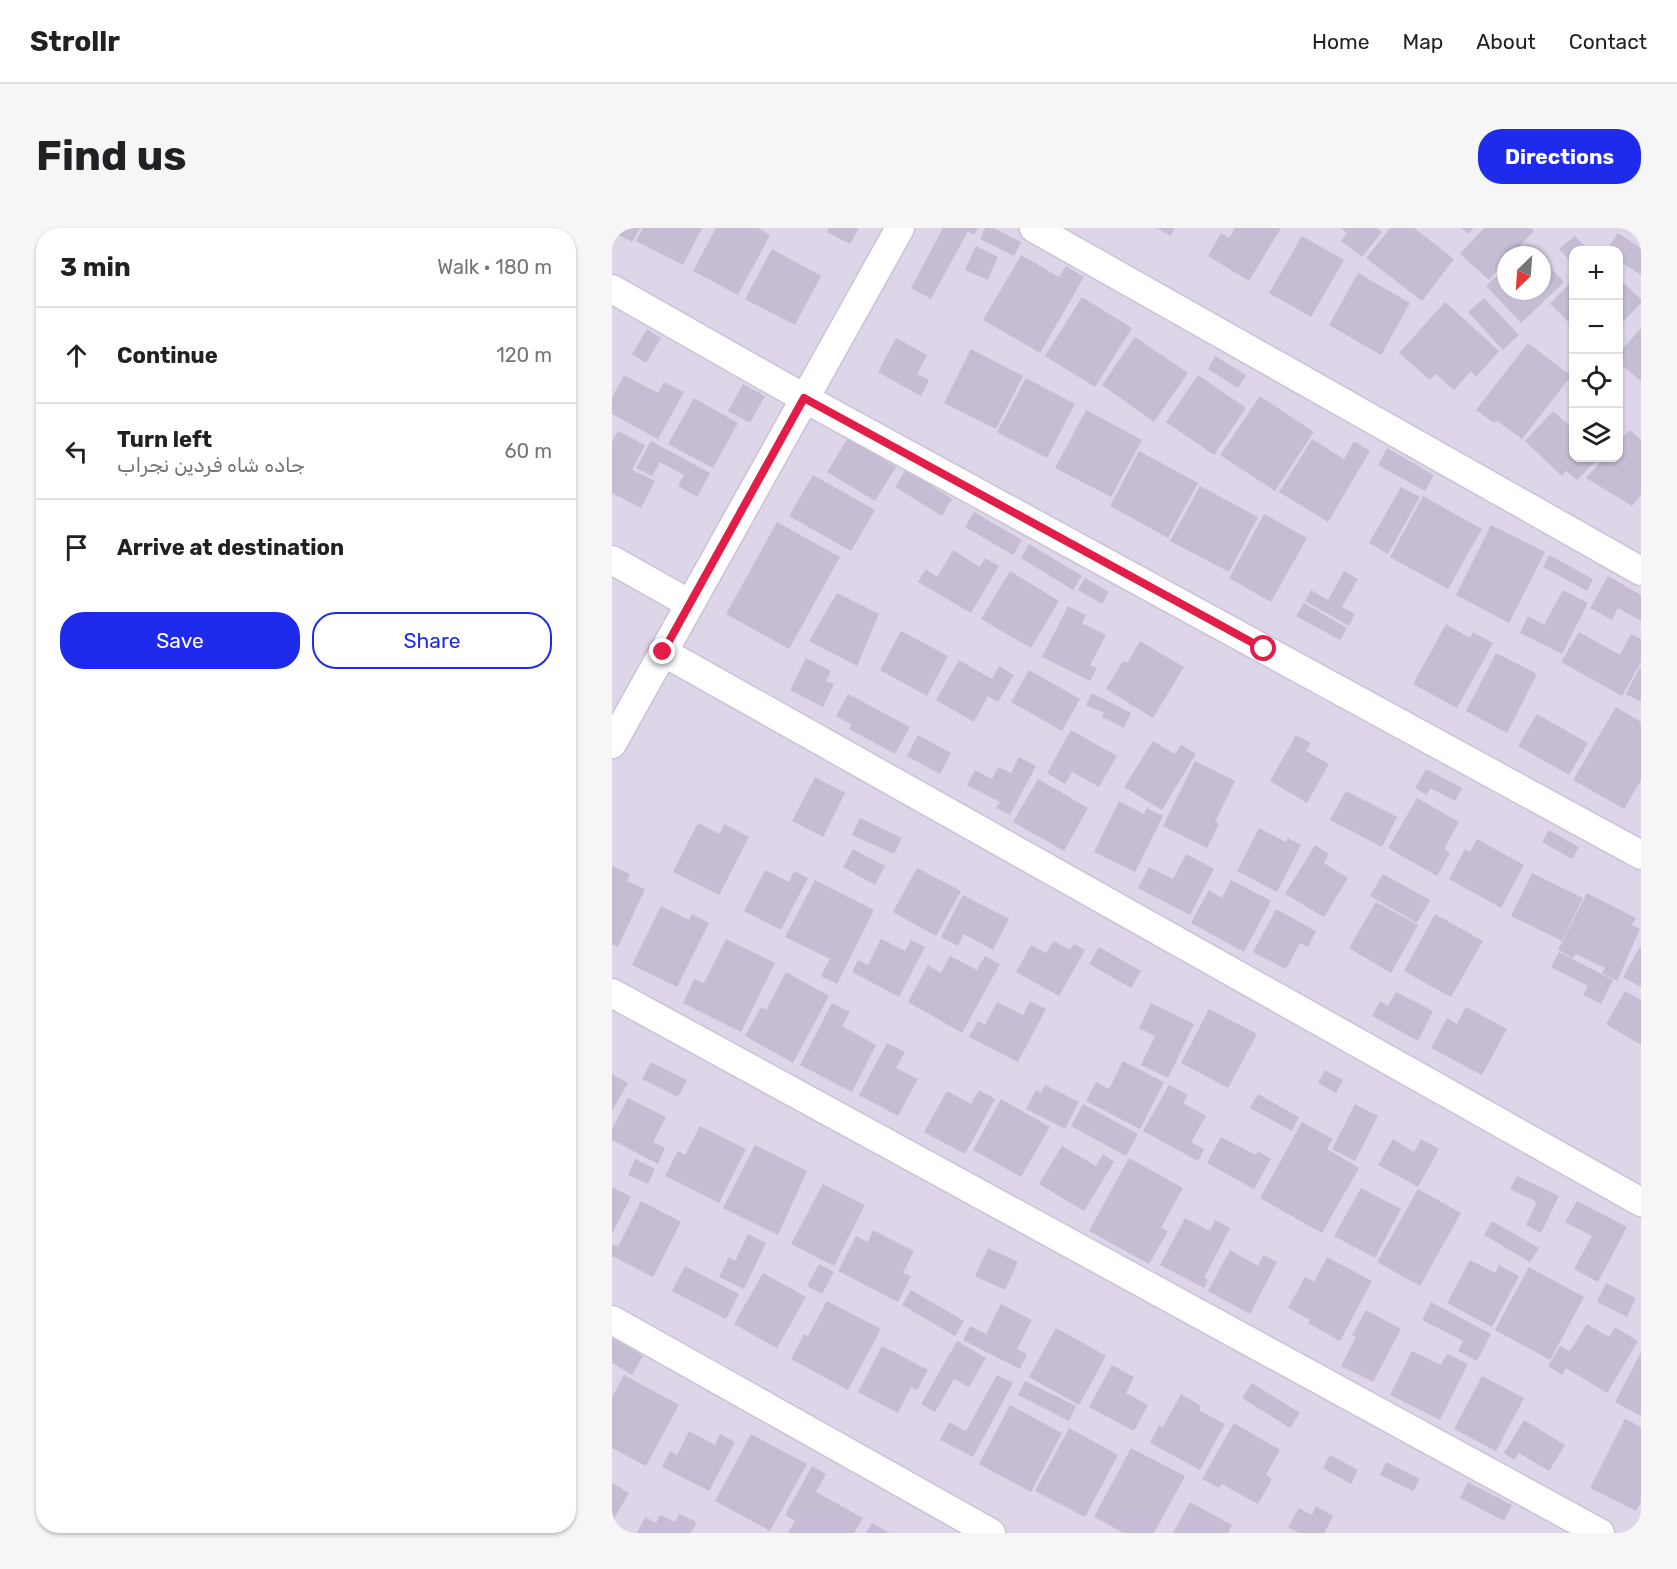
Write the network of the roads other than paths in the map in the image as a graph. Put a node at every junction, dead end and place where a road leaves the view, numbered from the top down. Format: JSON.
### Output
{"nodes":[{"id":1,"x":900,"y":228,"type":"edge"},
{"id":2,"x":1034,"y":228,"type":"edge"},
{"id":3,"x":612,"y":289,"type":"edge"},
{"id":4,"x":804,"y":398,"type":"junction"},
{"id":5,"x":612,"y":560,"type":"edge"},
{"id":6,"x":1641,"y":571,"type":"edge"},
{"id":7,"x":690,"y":604,"type":"junction"},
{"id":8,"x":663,"y":652,"type":"junction"},
{"id":9,"x":621,"y":708,"type":"edge"},
{"id":10,"x":612,"y":744,"type":"edge"},
{"id":11,"x":1641,"y":855,"type":"edge"},
{"id":12,"x":612,"y":993,"type":"edge"},
{"id":13,"x":1641,"y":1202,"type":"edge"},
{"id":14,"x":612,"y":1320,"type":"edge"},
{"id":15,"x":991,"y":1533,"type":"edge"},
{"id":16,"x":1600,"y":1533,"type":"edge"}],
"edges":[{"from":1,"to":4,"type":"street"},
{"from":2,"to":6,"type":"street"},
{"from":3,"to":4,"type":"street"},
{"from":4,"to":7,"type":"street"},
{"from":4,"to":11,"type":"street"},
{"from":5,"to":7,"type":"street"},
{"from":7,"to":8,"type":"street"},
{"from":8,"to":9,"type":"street"},
{"from":8,"to":13,"type":"street"},
{"from":9,"to":10,"type":"street"},
{"from":12,"to":16,"type":"street"},
{"from":14,"to":15,"type":"street"}]}
